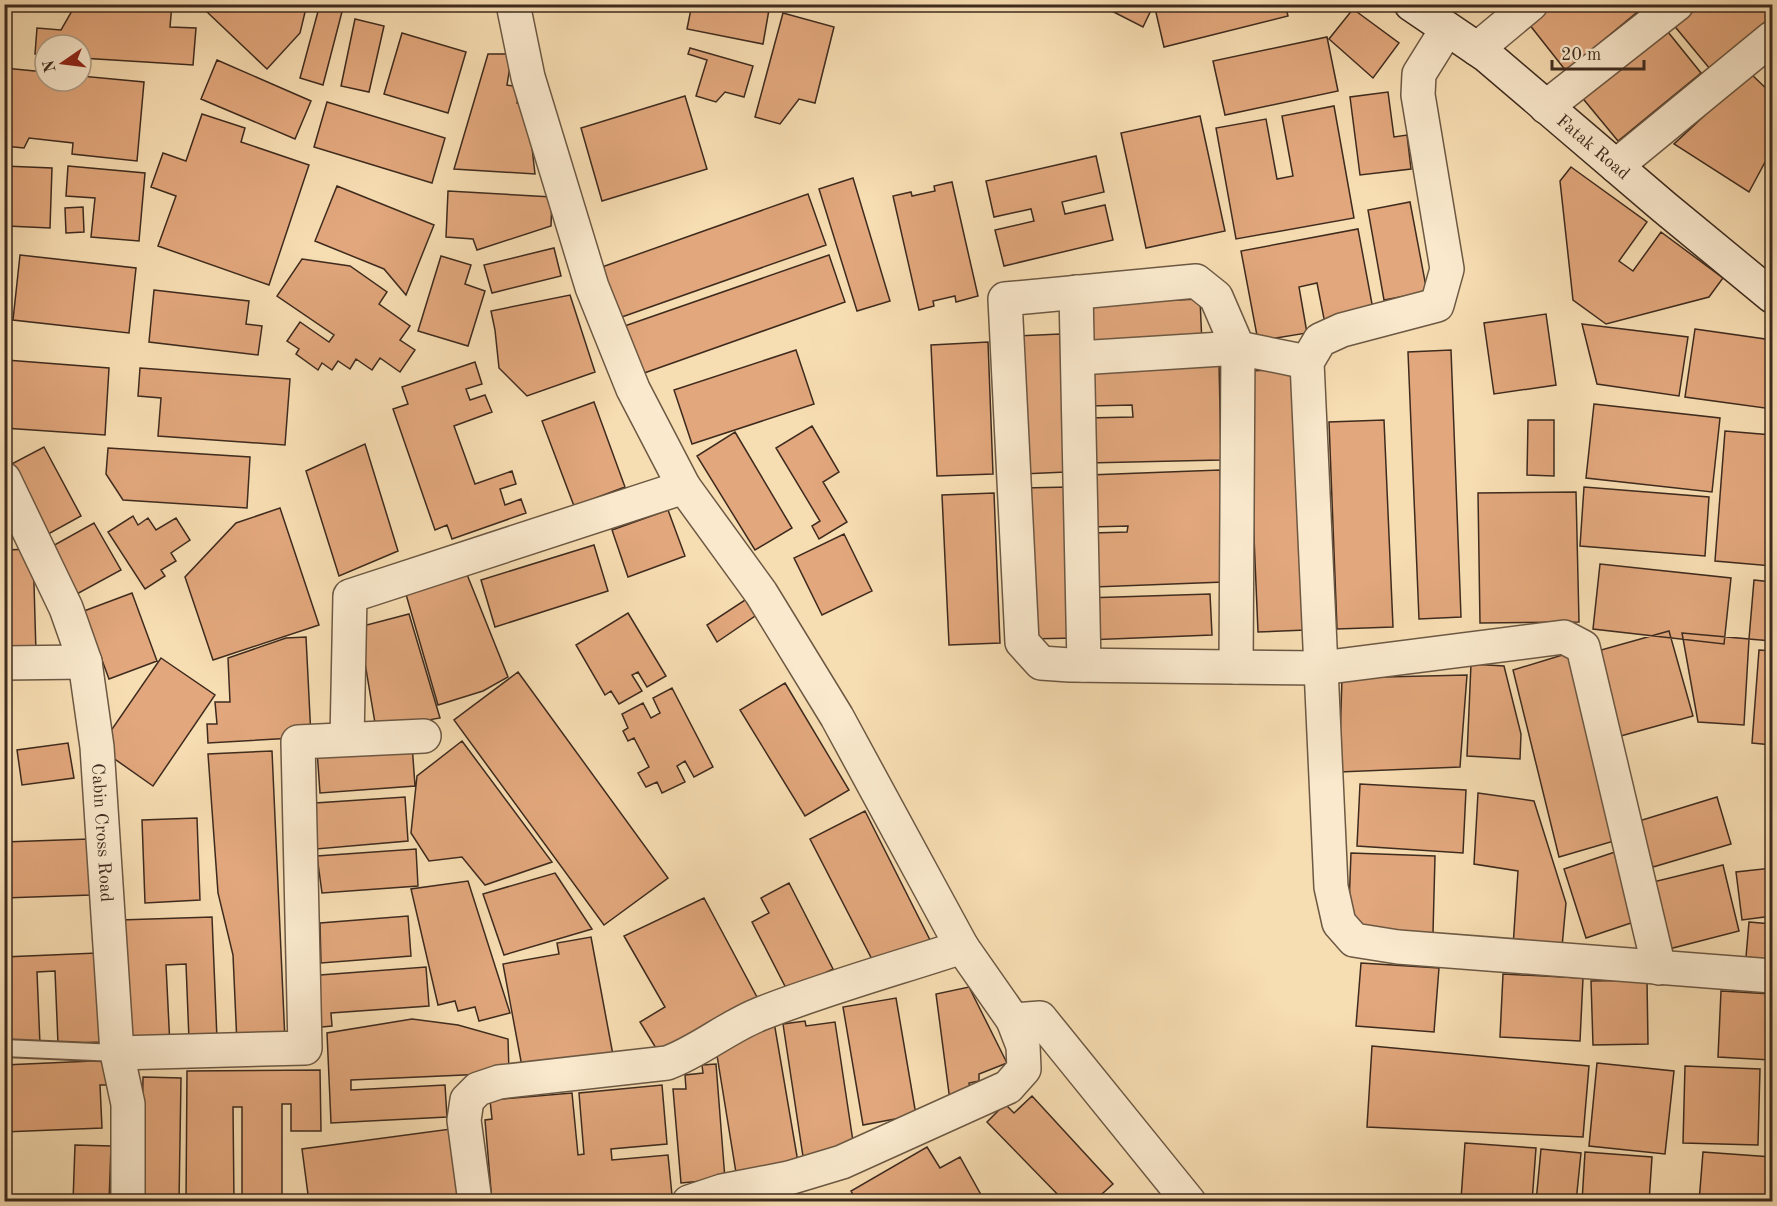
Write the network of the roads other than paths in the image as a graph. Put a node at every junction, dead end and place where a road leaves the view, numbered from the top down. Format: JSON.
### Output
{"nodes":[{"id":1,"x":513,"y":4,"type":"edge"},
{"id":2,"x":1411,"y":4,"type":"edge"},
{"id":3,"x":1531,"y":4,"type":"edge"},
{"id":4,"x":1677,"y":4,"type":"edge"},
{"id":5,"x":1447,"y":29,"type":"junction"},
{"id":6,"x":1773,"y":38,"type":"edge"},
{"id":7,"x":1477,"y":49,"type":"junction"},
{"id":8,"x":1546,"y":107,"type":"junction"},
{"id":9,"x":1616,"y":166,"type":"junction"},
{"id":10,"x":1076,"y":292,"type":"junction"},
{"id":11,"x":1773,"y":296,"type":"edge"},
{"id":12,"x":1238,"y":348,"type":"junction"},
{"id":13,"x":1078,"y":358,"type":"junction"},
{"id":14,"x":1307,"y":362,"type":"junction"},
{"id":15,"x":4,"y":479,"type":"edge"},
{"id":16,"x":684,"y":487,"type":"junction"},
{"id":17,"x":85,"y":662,"type":"junction"},
{"id":18,"x":4,"y":663,"type":"edge"},
{"id":19,"x":1084,"y":665,"type":"junction"},
{"id":20,"x":1236,"y":667,"type":"junction"},
{"id":21,"x":1321,"y":668,"type":"junction"},
{"id":22,"x":424,"y":736,"type":"dead end"},
{"id":23,"x":347,"y":739,"type":"junction"},
{"id":24,"x":962,"y":947,"type":"junction"},
{"id":25,"x":1659,"y":968,"type":"junction"},
{"id":26,"x":1773,"y":976,"type":"edge"},
{"id":27,"x":1013,"y":1020,"type":"junction"},
{"id":28,"x":4,"y":1048,"type":"edge"},
{"id":29,"x":117,"y":1053,"type":"junction"},
{"id":30,"x":128,"y":1202,"type":"edge"},
{"id":31,"x":475,"y":1202,"type":"edge"},
{"id":32,"x":689,"y":1202,"type":"edge"},
{"id":33,"x":1189,"y":1202,"type":"edge"}],
"edges":[{"from":1,"to":16,"type":"street"},
{"from":2,"to":5,"type":"street","name":"Fatak Road"},
{"from":3,"to":7,"type":"street"},
{"from":4,"to":8,"type":"street"},
{"from":5,"to":7,"type":"street","name":"Fatak Road"},
{"from":5,"to":14,"type":"street"},
{"from":6,"to":9,"type":"street"},
{"from":7,"to":8,"type":"street","name":"Fatak Road"},
{"from":8,"to":9,"type":"street","name":"Fatak Road"},
{"from":9,"to":11,"type":"street","name":"Fatak Road"},
{"from":10,"to":12,"type":"street"},
{"from":10,"to":13,"type":"street"},
{"from":10,"to":19,"type":"street"},
{"from":12,"to":13,"type":"street"},
{"from":12,"to":14,"type":"street"},
{"from":12,"to":20,"type":"street"},
{"from":13,"to":19,"type":"street"},
{"from":14,"to":21,"type":"street"},
{"from":15,"to":17,"type":"street","name":"Cabin Cross Road"},
{"from":16,"to":23,"type":"street"},
{"from":16,"to":24,"type":"street"},
{"from":17,"to":18,"type":"street"},
{"from":17,"to":29,"type":"street","name":"Cabin Cross Road"},
{"from":19,"to":20,"type":"street"},
{"from":20,"to":21,"type":"street"},
{"from":21,"to":25,"type":"street"},
{"from":21,"to":25,"type":"street"},
{"from":22,"to":23,"type":"street"},
{"from":23,"to":29,"type":"street"},
{"from":24,"to":27,"type":"street"},
{"from":24,"to":31,"type":"street"},
{"from":25,"to":26,"type":"street"},
{"from":27,"to":32,"type":"street"},
{"from":27,"to":33,"type":"street"},
{"from":28,"to":29,"type":"lane"},
{"from":29,"to":30,"type":"street","name":"Cabin Cross Road"}]}
